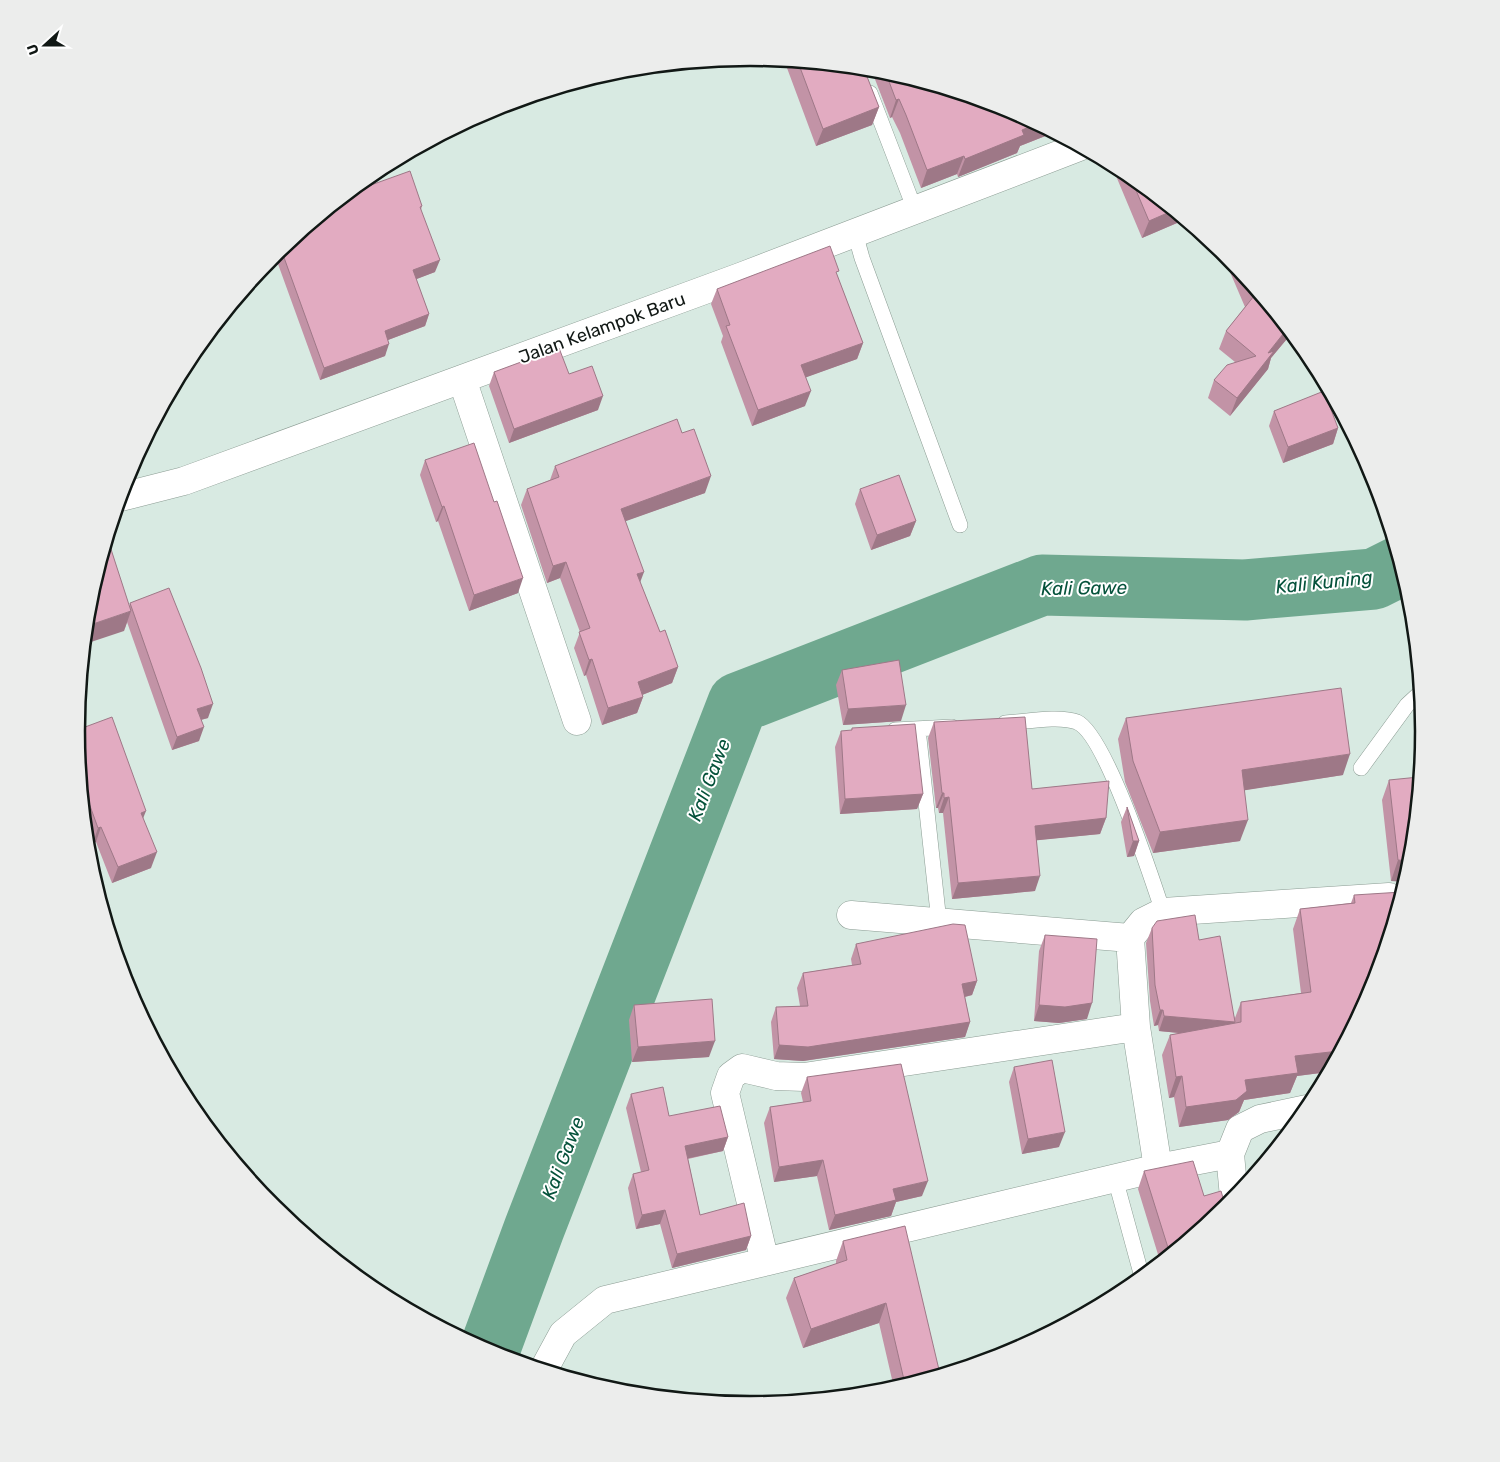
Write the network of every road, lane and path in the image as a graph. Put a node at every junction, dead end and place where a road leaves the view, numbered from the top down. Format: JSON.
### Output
{"nodes":[{"id":1,"x":864,"y":77,"type":"edge"},
{"id":2,"x":1072,"y":150,"type":"edge"},
{"id":3,"x":915,"y":210,"type":"junction"},
{"id":4,"x":855,"y":233,"type":"junction"},
{"id":5,"x":462,"y":379,"type":"junction"},
{"id":6,"x":129,"y":495,"type":"edge"},
{"id":7,"x":960,"y":525,"type":"dead end"},
{"id":8,"x":1414,"y":699,"type":"edge"},
{"id":9,"x":577,"y":722,"type":"dead end"},
{"id":10,"x":988,"y":724,"type":"edge"},
{"id":11,"x":968,"y":726,"type":"edge"},
{"id":12,"x":918,"y":729,"type":"junction"},
{"id":13,"x":880,"y":732,"type":"edge"},
{"id":14,"x":1361,"y":768,"type":"dead end"},
{"id":15,"x":1394,"y":896,"type":"edge"},
{"id":16,"x":1163,"y":912,"type":"junction"},
{"id":17,"x":851,"y":915,"type":"dead end"},
{"id":18,"x":939,"y":922,"type":"junction"},
{"id":19,"x":1130,"y":938,"type":"junction"},
{"id":20,"x":1136,"y":1027,"type":"junction"},
{"id":21,"x":1295,"y":1112,"type":"edge"},
{"id":22,"x":1230,"y":1154,"type":"junction"},
{"id":23,"x":1158,"y":1168,"type":"junction"},
{"id":24,"x":1116,"y":1178,"type":"junction"},
{"id":25,"x":1233,"y":1187,"type":"edge"},
{"id":26,"x":765,"y":1262,"type":"junction"},
{"id":27,"x":1140,"y":1269,"type":"edge"},
{"id":28,"x":547,"y":1363,"type":"edge"}],
"edges":[{"from":1,"to":3,"type":"lane"},
{"from":2,"to":3,"type":"street","name":"Jalan Kelampok Baru"},
{"from":3,"to":4,"type":"street","name":"Jalan Kelampok Baru"},
{"from":4,"to":5,"type":"street","name":"Jalan Kelampok Baru"},
{"from":4,"to":7,"type":"lane"},
{"from":5,"to":6,"type":"street","name":"Jalan Kelampok Baru"},
{"from":5,"to":9,"type":"street"},
{"from":8,"to":14,"type":"lane"},
{"from":10,"to":16,"type":"lane"},
{"from":11,"to":12,"type":"lane"},
{"from":12,"to":13,"type":"lane"},
{"from":12,"to":18,"type":"lane"},
{"from":15,"to":16,"type":"street"},
{"from":16,"to":19,"type":"street"},
{"from":17,"to":18,"type":"street"},
{"from":18,"to":19,"type":"street"},
{"from":19,"to":20,"type":"street"},
{"from":20,"to":23,"type":"street"},
{"from":20,"to":26,"type":"street"},
{"from":21,"to":22,"type":"street"},
{"from":22,"to":23,"type":"street"},
{"from":22,"to":25,"type":"street"},
{"from":23,"to":24,"type":"street"},
{"from":24,"to":26,"type":"street"},
{"from":24,"to":27,"type":"lane"},
{"from":26,"to":28,"type":"street"}]}
